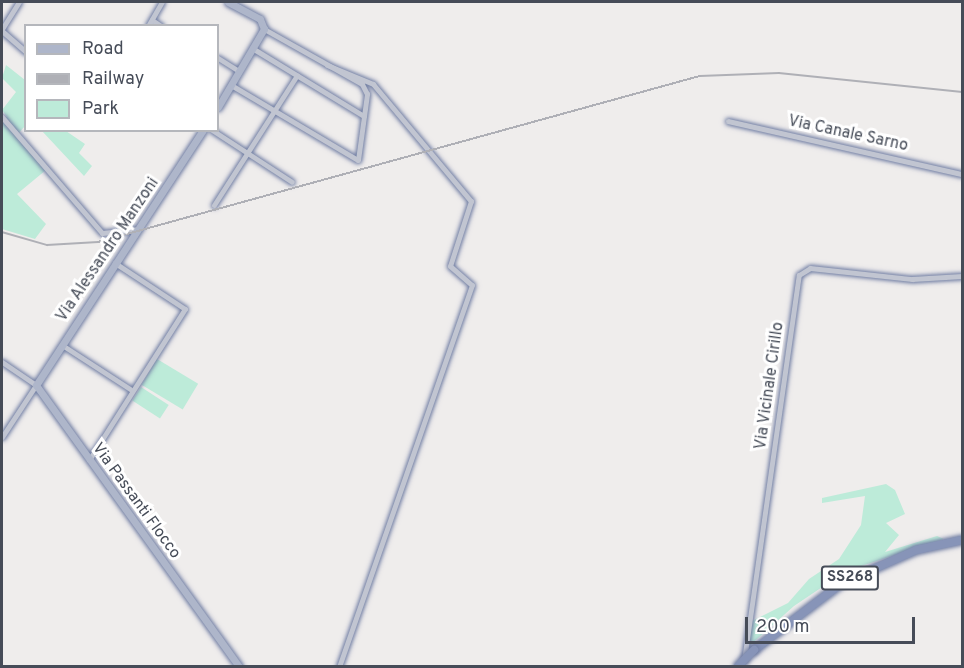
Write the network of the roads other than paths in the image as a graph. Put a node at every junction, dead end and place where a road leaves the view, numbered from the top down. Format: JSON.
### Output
{"nodes":[{"id":1,"x":19,"y":2,"type":"edge"},
{"id":2,"x":162,"y":2,"type":"edge"},
{"id":3,"x":228,"y":2,"type":"edge"},
{"id":4,"x":150,"y":23,"type":"edge"},
{"id":5,"x":264,"y":29,"type":"junction"},
{"id":6,"x":2,"y":30,"type":"edge"},
{"id":7,"x":252,"y":48,"type":"junction"},
{"id":8,"x":24,"y":50,"type":"edge"},
{"id":9,"x":219,"y":59,"type":"edge"},
{"id":10,"x":327,"y":65,"type":"junction"},
{"id":11,"x":239,"y":71,"type":"junction"},
{"id":12,"x":297,"y":75,"type":"junction"},
{"id":13,"x":231,"y":85,"type":"junction"},
{"id":14,"x":219,"y":105,"type":"edge"},
{"id":15,"x":274,"y":112,"type":"junction"},
{"id":16,"x":364,"y":116,"type":"junction"},
{"id":17,"x":2,"y":117,"type":"edge"},
{"id":18,"x":728,"y":121,"type":"dead end"},
{"id":19,"x":202,"y":132,"type":"edge"},
{"id":20,"x":215,"y":132,"type":"edge"},
{"id":21,"x":248,"y":153,"type":"junction"},
{"id":22,"x":963,"y":174,"type":"edge"},
{"id":23,"x":292,"y":182,"type":"dead end"},
{"id":24,"x":214,"y":205,"type":"dead end"},
{"id":25,"x":138,"y":229,"type":"junction"},
{"id":26,"x":115,"y":263,"type":"junction"},
{"id":27,"x":963,"y":276,"type":"edge"},
{"id":28,"x":62,"y":345,"type":"junction"},
{"id":29,"x":2,"y":362,"type":"edge"},
{"id":30,"x":36,"y":385,"type":"junction"},
{"id":31,"x":130,"y":389,"type":"dead end"},
{"id":32,"x":2,"y":437,"type":"edge"},
{"id":33,"x":89,"y":460,"type":"junction"},
{"id":34,"x":963,"y":540,"type":"edge"},
{"id":35,"x":239,"y":666,"type":"edge"},
{"id":36,"x":339,"y":666,"type":"edge"},
{"id":37,"x":738,"y":666,"type":"edge"},
{"id":38,"x":743,"y":666,"type":"edge"}],
"edges":[{"from":1,"to":6,"type":"street"},
{"from":2,"to":4,"type":"street"},
{"from":3,"to":5,"type":"main road"},
{"from":5,"to":7,"type":"main road"},
{"from":5,"to":10,"type":"street"},
{"from":6,"to":8,"type":"street"},
{"from":7,"to":11,"type":"main road"},
{"from":7,"to":12,"type":"street"},
{"from":9,"to":11,"type":"street"},
{"from":10,"to":16,"type":"street"},
{"from":10,"to":36,"type":"street"},
{"from":11,"to":13,"type":"main road"},
{"from":12,"to":15,"type":"street"},
{"from":12,"to":16,"type":"street"},
{"from":13,"to":14,"type":"main road"},
{"from":13,"to":15,"type":"street"},
{"from":15,"to":16,"type":"street"},
{"from":15,"to":21,"type":"street"},
{"from":17,"to":25,"type":"street"},
{"from":18,"to":22,"type":"street","name":"Via Canale Sarno"},
{"from":19,"to":25,"type":"main road","name":"Via Alessandro Manzoni"},
{"from":20,"to":21,"type":"street"},
{"from":21,"to":23,"type":"street"},
{"from":21,"to":24,"type":"street"},
{"from":25,"to":26,"type":"main road","name":"Via Alessandro Manzoni"},
{"from":26,"to":28,"type":"main road","name":"Via Alessandro Manzoni"},
{"from":26,"to":33,"type":"street"},
{"from":27,"to":38,"type":"street","name":"Via Vicinale Cirillo"},
{"from":28,"to":30,"type":"main road","name":"Via Alessandro Manzoni"},
{"from":28,"to":31,"type":"street"},
{"from":29,"to":30,"type":"street","name":"Via Passanti Flocco"},
{"from":30,"to":32,"type":"street"},
{"from":30,"to":33,"type":"main road","name":"Via Passanti Flocco"},
{"from":33,"to":35,"type":"main road","name":"Via Passanti Flocco"},
{"from":34,"to":37,"type":"highway","number":"SS268","bridge":true}]}
